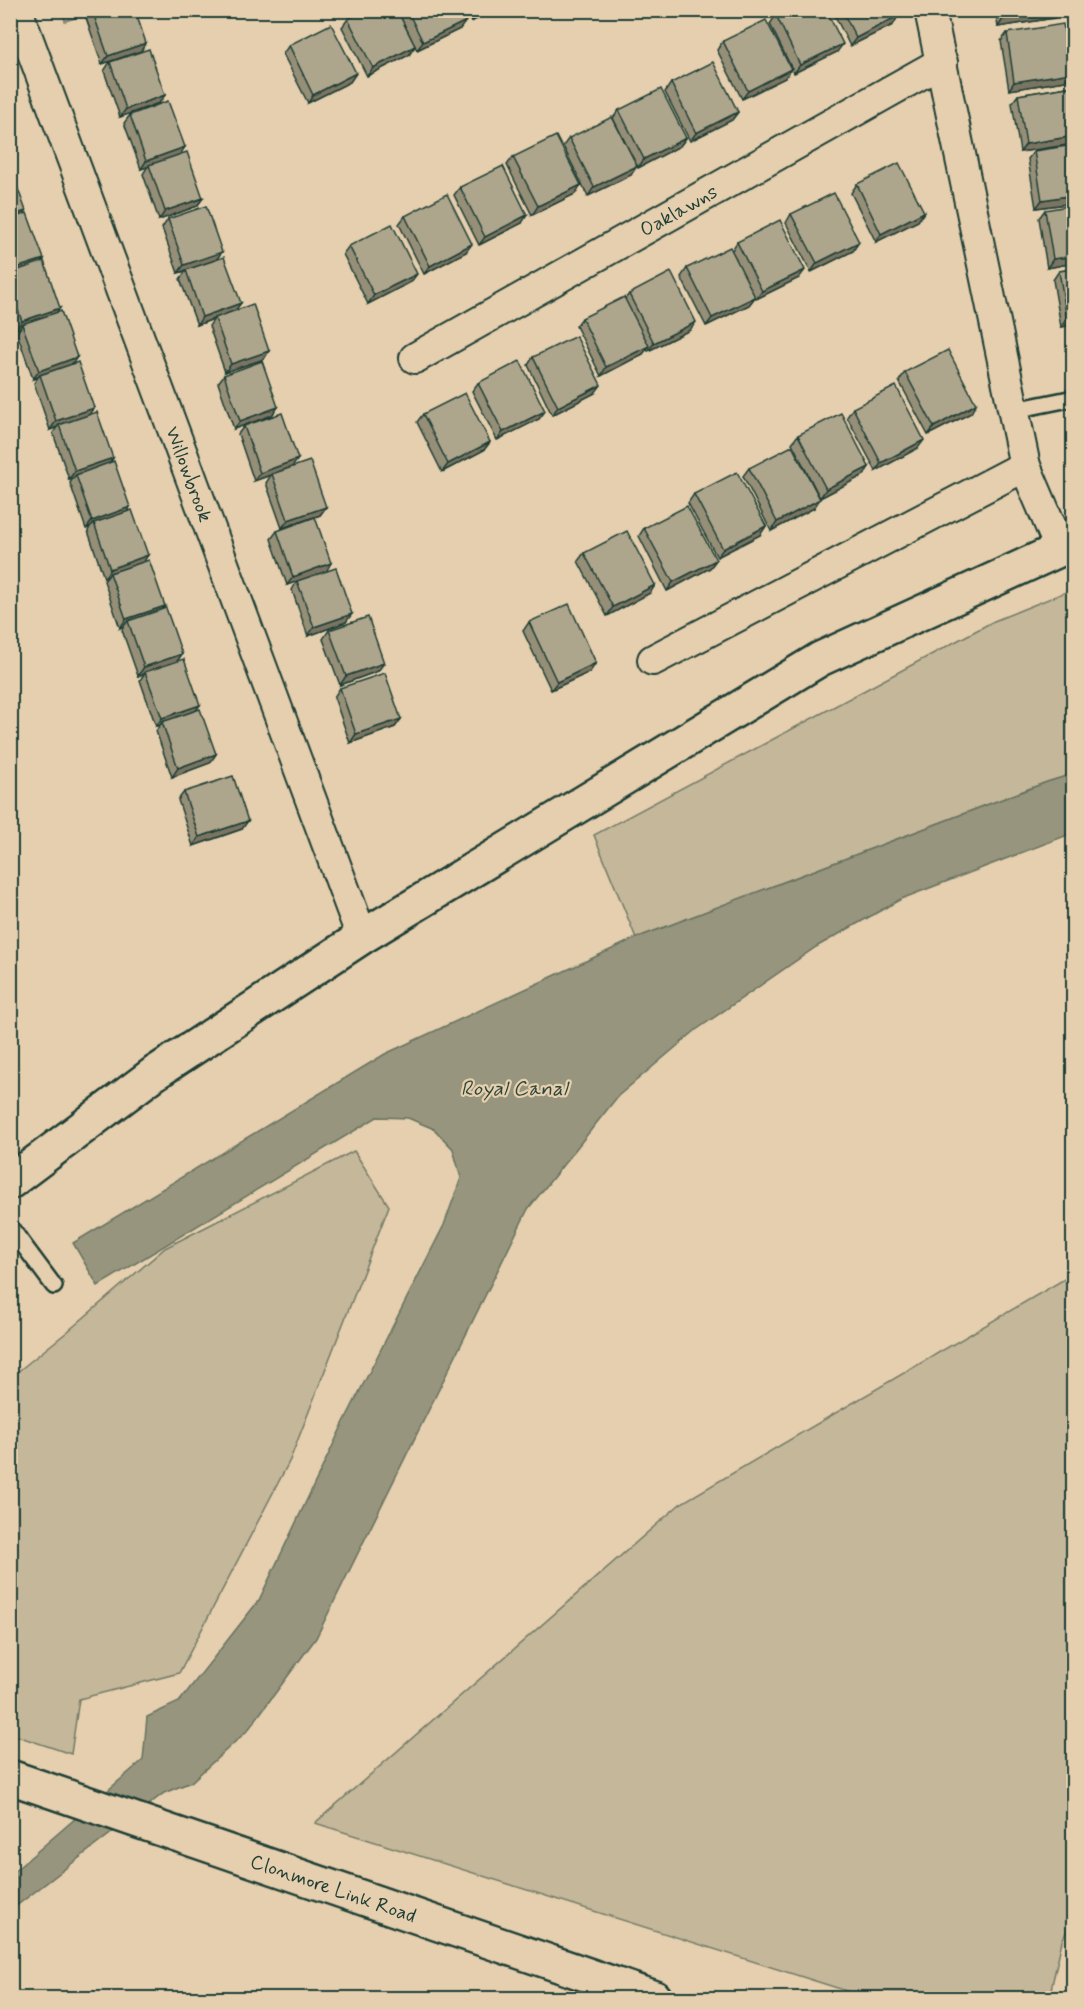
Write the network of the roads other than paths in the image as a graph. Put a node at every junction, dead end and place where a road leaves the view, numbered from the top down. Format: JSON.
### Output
{"nodes":[{"id":1,"x":17,"y":10,"type":"edge"},
{"id":2,"x":930,"y":10,"type":"edge"},
{"id":3,"x":942,"y":62,"type":"junction"},
{"id":4,"x":415,"y":358,"type":"dead end"},
{"id":5,"x":1074,"y":398,"type":"edge"},
{"id":6,"x":1015,"y":410,"type":"junction"},
{"id":7,"x":1025,"y":466,"type":"junction"},
{"id":8,"x":1067,"y":545,"type":"edge"},
{"id":9,"x":653,"y":660,"type":"dead end"},
{"id":10,"x":362,"y":937,"type":"junction"},
{"id":11,"x":15,"y":1171,"type":"edge"},
{"id":12,"x":10,"y":1227,"type":"edge"},
{"id":13,"x":54,"y":1286,"type":"dead end"},
{"id":14,"x":22,"y":1781,"type":"edge"},
{"id":15,"x":655,"y":1998,"type":"edge"}],
"edges":[{"from":1,"to":10,"type":"street","name":"Willowbrook"},
{"from":2,"to":3,"type":"street"},
{"from":3,"to":4,"type":"street","name":"Oaklawns"},
{"from":3,"to":6,"type":"street"},
{"from":5,"to":6,"type":"lane"},
{"from":6,"to":7,"type":"street"},
{"from":7,"to":8,"type":"street"},
{"from":7,"to":9,"type":"street"},
{"from":8,"to":10,"type":"main road"},
{"from":10,"to":11,"type":"main road"},
{"from":12,"to":13,"type":"lane"},
{"from":14,"to":15,"type":"main road","name":"Clonmore Link Road"}]}
